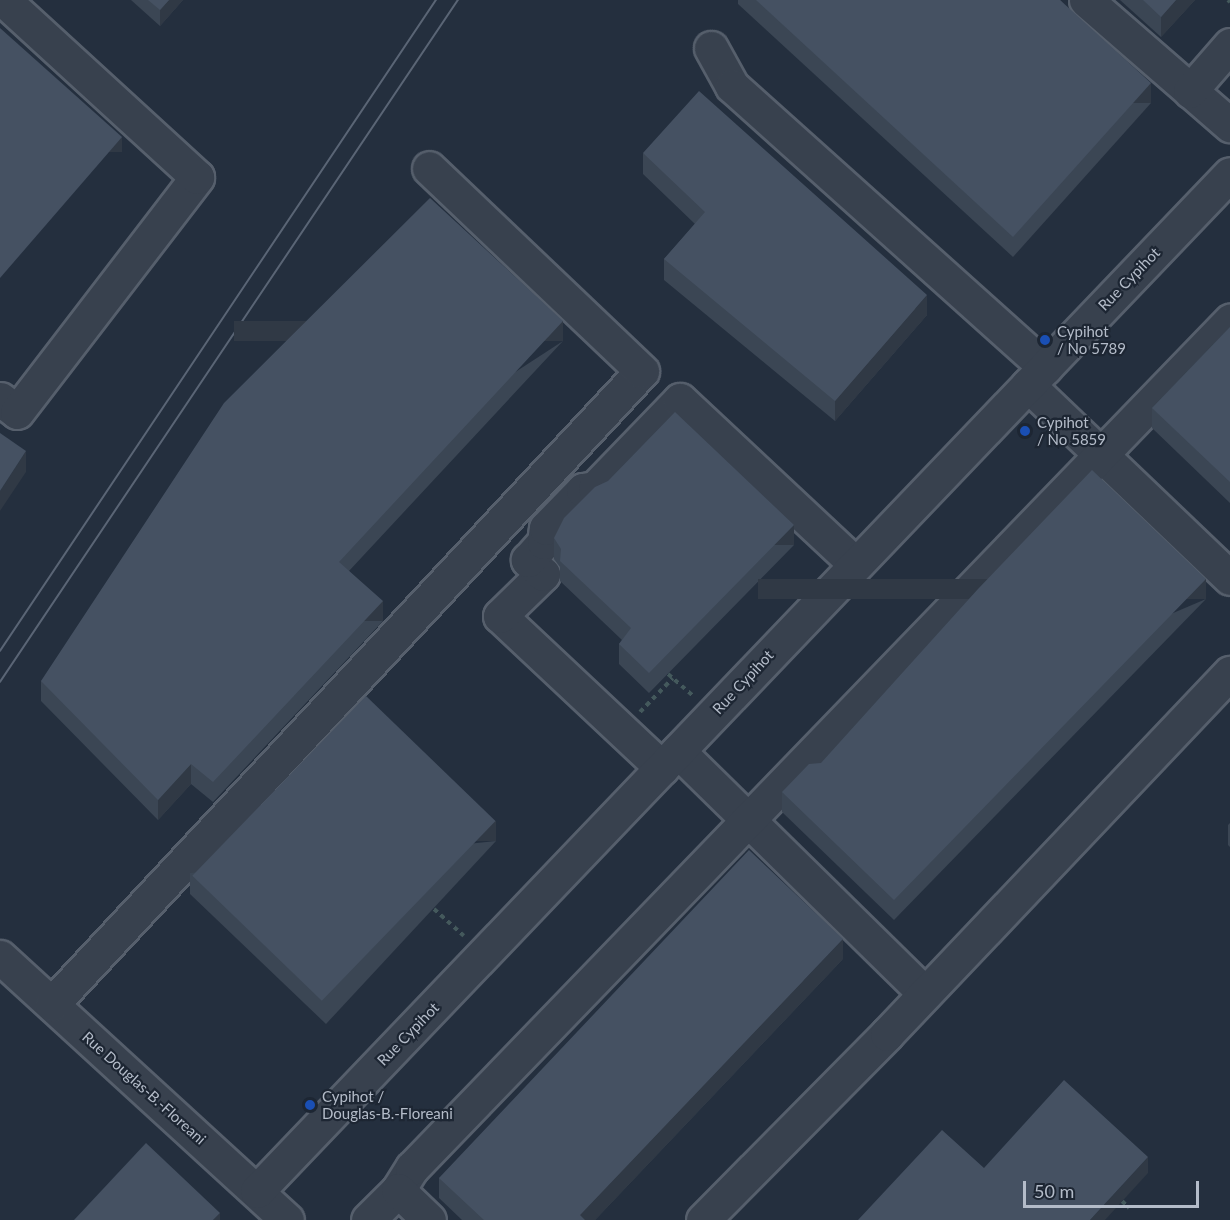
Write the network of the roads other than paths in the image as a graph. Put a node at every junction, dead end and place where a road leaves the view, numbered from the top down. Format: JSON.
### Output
{"nodes":[{"id":1,"x":4,"y":0,"type":"edge"},
{"id":2,"x":1086,"y":0,"type":"edge"},
{"id":3,"x":1230,"y":45,"type":"edge"},
{"id":4,"x":711,"y":48,"type":"dead end"},
{"id":5,"x":1190,"y":91,"type":"junction"},
{"id":6,"x":1230,"y":125,"type":"edge"},
{"id":7,"x":429,"y":168,"type":"dead end"},
{"id":8,"x":1230,"y":174,"type":"edge"},
{"id":9,"x":1230,"y":321,"type":"edge"},
{"id":10,"x":1036,"y":376,"type":"junction"},
{"id":11,"x":0,"y":399,"type":"edge"},
{"id":12,"x":1103,"y":455,"type":"junction"},
{"id":13,"x":855,"y":564,"type":"junction"},
{"id":14,"x":1230,"y":578,"type":"edge"},
{"id":15,"x":1230,"y":673,"type":"edge"},
{"id":16,"x":670,"y":760,"type":"junction"},
{"id":17,"x":749,"y":821,"type":"junction"},
{"id":18,"x":0,"y":957,"type":"edge"},
{"id":19,"x":926,"y":994,"type":"junction"},
{"id":20,"x":52,"y":1004,"type":"junction"},
{"id":21,"x":398,"y":1190,"type":"junction"},
{"id":22,"x":257,"y":1191,"type":"junction"},
{"id":23,"x":287,"y":1220,"type":"edge"},
{"id":24,"x":368,"y":1220,"type":"edge"},
{"id":25,"x":429,"y":1220,"type":"edge"},
{"id":26,"x":703,"y":1220,"type":"edge"}],
"edges":[{"from":1,"to":11,"type":"street"},
{"from":2,"to":5,"type":"street"},
{"from":3,"to":5,"type":"street"},
{"from":4,"to":10,"type":"street"},
{"from":5,"to":6,"type":"street"},
{"from":7,"to":20,"type":"street"},
{"from":8,"to":10,"type":"street","name":"Rue Cypihot"},
{"from":9,"to":12,"type":"street"},
{"from":10,"to":12,"type":"street"},
{"from":10,"to":13,"type":"street","name":"Rue Cypihot"},
{"from":12,"to":14,"type":"street"},
{"from":12,"to":17,"type":"street"},
{"from":13,"to":16,"type":"street","name":"Rue Cypihot"},
{"from":13,"to":16,"type":"street"},
{"from":15,"to":19,"type":"street"},
{"from":16,"to":17,"type":"street"},
{"from":16,"to":22,"type":"street","name":"Rue Cypihot"},
{"from":17,"to":19,"type":"street"},
{"from":17,"to":21,"type":"street"},
{"from":18,"to":20,"type":"street","name":"Rue Douglas-B.-Floreani"},
{"from":19,"to":26,"type":"street"},
{"from":20,"to":22,"type":"street","name":"Rue Douglas-B.-Floreani"},
{"from":21,"to":24,"type":"street"},
{"from":21,"to":25,"type":"street"},
{"from":22,"to":23,"type":"street","name":"Rue Douglas-B.-Floreani"}]}
